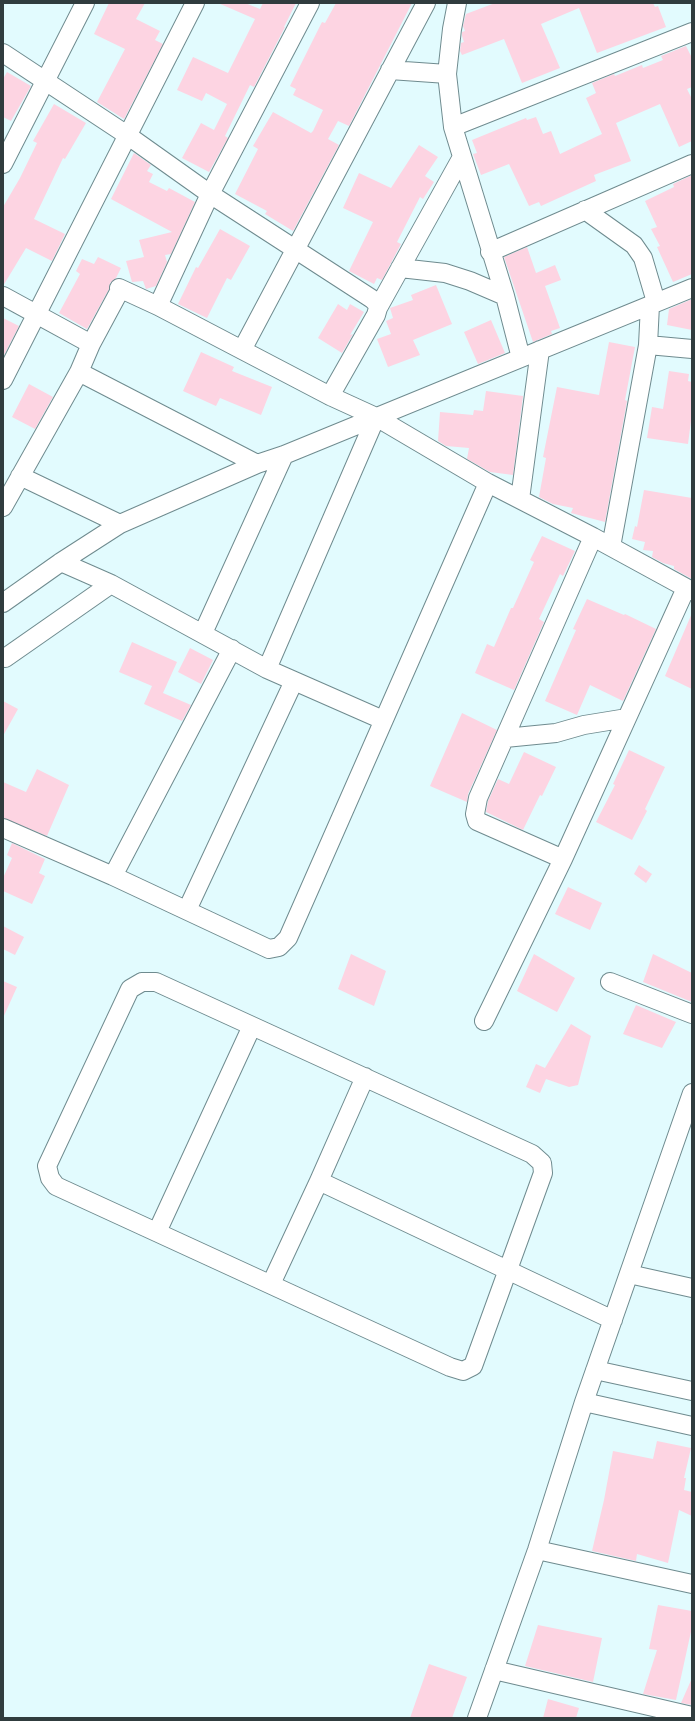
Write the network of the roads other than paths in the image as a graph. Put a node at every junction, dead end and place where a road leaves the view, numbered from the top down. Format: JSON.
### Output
{"nodes":[{"id":1,"x":85,"y":3,"type":"edge"},
{"id":2,"x":195,"y":3,"type":"edge"},
{"id":3,"x":310,"y":3,"type":"edge"},
{"id":4,"x":426,"y":3,"type":"edge"},
{"id":5,"x":457,"y":3,"type":"edge"},
{"id":6,"x":692,"y":32,"type":"edge"},
{"id":7,"x":3,"y":53,"type":"edge"},
{"id":8,"x":390,"y":70,"type":"junction"},
{"id":9,"x":447,"y":74,"type":"junction"},
{"id":10,"x":47,"y":81,"type":"junction"},
{"id":11,"x":453,"y":127,"type":"junction"},
{"id":12,"x":127,"y":135,"type":"junction"},
{"id":13,"x":462,"y":157,"type":"junction"},
{"id":14,"x":3,"y":164,"type":"edge"},
{"id":15,"x":692,"y":164,"type":"edge"},
{"id":16,"x":210,"y":194,"type":"junction"},
{"id":17,"x":585,"y":210,"type":"junction"},
{"id":18,"x":296,"y":249,"type":"junction"},
{"id":19,"x":490,"y":252,"type":"junction"},
{"id":20,"x":400,"y":268,"type":"junction"},
{"id":21,"x":692,"y":288,"type":"edge"},
{"id":22,"x":3,"y":296,"type":"edge"},
{"id":23,"x":504,"y":296,"type":"junction"},
{"id":24,"x":653,"y":304,"type":"junction"},
{"id":25,"x":158,"y":306,"type":"junction"},
{"id":26,"x":378,"y":308,"type":"junction"},
{"id":27,"x":36,"y":314,"type":"junction"},
{"id":28,"x":92,"y":344,"type":"junction"},
{"id":29,"x":648,"y":345,"type":"junction"},
{"id":30,"x":692,"y":349,"type":"edge"},
{"id":31,"x":242,"y":350,"type":"junction"},
{"id":32,"x":540,"y":350,"type":"junction"},
{"id":33,"x":521,"y":358,"type":"junction"},
{"id":34,"x":79,"y":372,"type":"junction"},
{"id":35,"x":3,"y":380,"type":"edge"},
{"id":36,"x":330,"y":396,"type":"junction"},
{"id":37,"x":376,"y":417,"type":"junction"},
{"id":38,"x":284,"y":455,"type":"junction"},
{"id":39,"x":257,"y":464,"type":"junction"},
{"id":40,"x":20,"y":476,"type":"junction"},
{"id":41,"x":488,"y":484,"type":"junction"},
{"id":42,"x":520,"y":499,"type":"junction"},
{"id":43,"x":3,"y":507,"type":"edge"},
{"id":44,"x":120,"y":524,"type":"junction"},
{"id":45,"x":593,"y":537,"type":"junction"},
{"id":46,"x":611,"y":547,"type":"junction"},
{"id":47,"x":61,"y":562,"type":"junction"},
{"id":48,"x":112,"y":584,"type":"junction"},
{"id":49,"x":689,"y":589,"type":"edge"},
{"id":50,"x":3,"y":603,"type":"edge"},
{"id":51,"x":203,"y":633,"type":"junction"},
{"id":52,"x":232,"y":649,"type":"junction"},
{"id":53,"x":5,"y":658,"type":"dead end"},
{"id":54,"x":267,"y":669,"type":"junction"},
{"id":55,"x":294,"y":680,"type":"junction"},
{"id":56,"x":627,"y":718,"type":"junction"},
{"id":57,"x":383,"y":720,"type":"junction"},
{"id":58,"x":505,"y":738,"type":"junction"},
{"id":59,"x":3,"y":828,"type":"edge"},
{"id":60,"x":563,"y":859,"type":"junction"},
{"id":61,"x":113,"y":876,"type":"junction"},
{"id":62,"x":187,"y":910,"type":"junction"},
{"id":63,"x":610,"y":982,"type":"dead end"},
{"id":64,"x":692,"y":1014,"type":"edge"},
{"id":65,"x":484,"y":1021,"type":"dead end"},
{"id":66,"x":252,"y":1026,"type":"junction"},
{"id":67,"x":365,"y":1077,"type":"junction"},
{"id":68,"x":692,"y":1093,"type":"edge"},
{"id":69,"x":319,"y":1181,"type":"junction"},
{"id":70,"x":157,"y":1232,"type":"junction"},
{"id":71,"x":508,"y":1271,"type":"junction"},
{"id":72,"x":629,"y":1274,"type":"junction"},
{"id":73,"x":271,"y":1284,"type":"junction"},
{"id":74,"x":692,"y":1288,"type":"edge"},
{"id":75,"x":613,"y":1320,"type":"junction"},
{"id":76,"x":595,"y":1370,"type":"junction"},
{"id":77,"x":692,"y":1391,"type":"edge"},
{"id":78,"x":584,"y":1402,"type":"junction"},
{"id":79,"x":692,"y":1426,"type":"edge"},
{"id":80,"x":537,"y":1550,"type":"junction"},
{"id":81,"x":692,"y":1584,"type":"edge"},
{"id":82,"x":494,"y":1670,"type":"junction"},
{"id":83,"x":692,"y":1716,"type":"edge"},
{"id":84,"x":477,"y":1718,"type":"edge"}],
"edges":[{"from":1,"to":10,"type":"street"},
{"from":2,"to":12,"type":"street"},
{"from":3,"to":16,"type":"street"},
{"from":4,"to":8,"type":"street"},
{"from":5,"to":9,"type":"street"},
{"from":6,"to":11,"type":"street"},
{"from":7,"to":10,"type":"street"},
{"from":8,"to":9,"type":"street"},
{"from":8,"to":18,"type":"street"},
{"from":9,"to":11,"type":"street"},
{"from":10,"to":12,"type":"street"},
{"from":10,"to":14,"type":"street"},
{"from":11,"to":13,"type":"street"},
{"from":12,"to":16,"type":"street"},
{"from":12,"to":27,"type":"street"},
{"from":13,"to":19,"type":"street"},
{"from":13,"to":20,"type":"street"},
{"from":15,"to":17,"type":"street"},
{"from":16,"to":18,"type":"street"},
{"from":16,"to":25,"type":"street"},
{"from":17,"to":19,"type":"street"},
{"from":17,"to":24,"type":"street"},
{"from":18,"to":26,"type":"street"},
{"from":18,"to":31,"type":"street"},
{"from":19,"to":23,"type":"street"},
{"from":20,"to":23,"type":"street"},
{"from":20,"to":26,"type":"street"},
{"from":21,"to":24,"type":"street"},
{"from":22,"to":27,"type":"street"},
{"from":23,"to":33,"type":"street"},
{"from":24,"to":29,"type":"street"},
{"from":24,"to":32,"type":"street"},
{"from":25,"to":28,"type":"street"},
{"from":25,"to":31,"type":"street"},
{"from":26,"to":36,"type":"street"},
{"from":27,"to":28,"type":"street"},
{"from":27,"to":35,"type":"street"},
{"from":28,"to":34,"type":"street"},
{"from":29,"to":30,"type":"street"},
{"from":29,"to":46,"type":"street"},
{"from":31,"to":36,"type":"street"},
{"from":32,"to":33,"type":"street"},
{"from":32,"to":42,"type":"street"},
{"from":33,"to":37,"type":"street"},
{"from":34,"to":39,"type":"street"},
{"from":34,"to":40,"type":"street"},
{"from":36,"to":37,"type":"street"},
{"from":37,"to":38,"type":"street"},
{"from":37,"to":41,"type":"street"},
{"from":37,"to":54,"type":"street"},
{"from":38,"to":39,"type":"street"},
{"from":38,"to":51,"type":"street"},
{"from":39,"to":44,"type":"street"},
{"from":40,"to":43,"type":"street"},
{"from":40,"to":44,"type":"street"},
{"from":41,"to":42,"type":"street"},
{"from":41,"to":57,"type":"street"},
{"from":42,"to":45,"type":"street"},
{"from":44,"to":47,"type":"street"},
{"from":45,"to":46,"type":"street"},
{"from":45,"to":58,"type":"street"},
{"from":46,"to":49,"type":"street"},
{"from":47,"to":48,"type":"street"},
{"from":47,"to":50,"type":"street"},
{"from":48,"to":51,"type":"street"},
{"from":48,"to":53,"type":"street"},
{"from":49,"to":56,"type":"street"},
{"from":51,"to":52,"type":"street"},
{"from":52,"to":54,"type":"street"},
{"from":52,"to":61,"type":"street"},
{"from":54,"to":55,"type":"street"},
{"from":55,"to":57,"type":"street"},
{"from":55,"to":62,"type":"street"},
{"from":56,"to":58,"type":"street"},
{"from":56,"to":60,"type":"street"},
{"from":57,"to":62,"type":"street"},
{"from":58,"to":60,"type":"street"},
{"from":59,"to":61,"type":"street"},
{"from":60,"to":65,"type":"street"},
{"from":61,"to":62,"type":"street"},
{"from":63,"to":64,"type":"street"},
{"from":66,"to":67,"type":"street"},
{"from":66,"to":70,"type":"street"},
{"from":66,"to":70,"type":"street"},
{"from":67,"to":69,"type":"street"},
{"from":67,"to":71,"type":"street"},
{"from":68,"to":72,"type":"street"},
{"from":69,"to":71,"type":"street"},
{"from":69,"to":73,"type":"street"},
{"from":70,"to":73,"type":"street"},
{"from":71,"to":73,"type":"street"},
{"from":71,"to":75,"type":"street"},
{"from":72,"to":74,"type":"street"},
{"from":72,"to":75,"type":"street"},
{"from":75,"to":76,"type":"street"},
{"from":76,"to":77,"type":"street"},
{"from":76,"to":78,"type":"street"},
{"from":78,"to":79,"type":"street"},
{"from":78,"to":80,"type":"street"},
{"from":80,"to":81,"type":"street"},
{"from":80,"to":82,"type":"street"},
{"from":82,"to":83,"type":"street"},
{"from":82,"to":84,"type":"street"}]}
